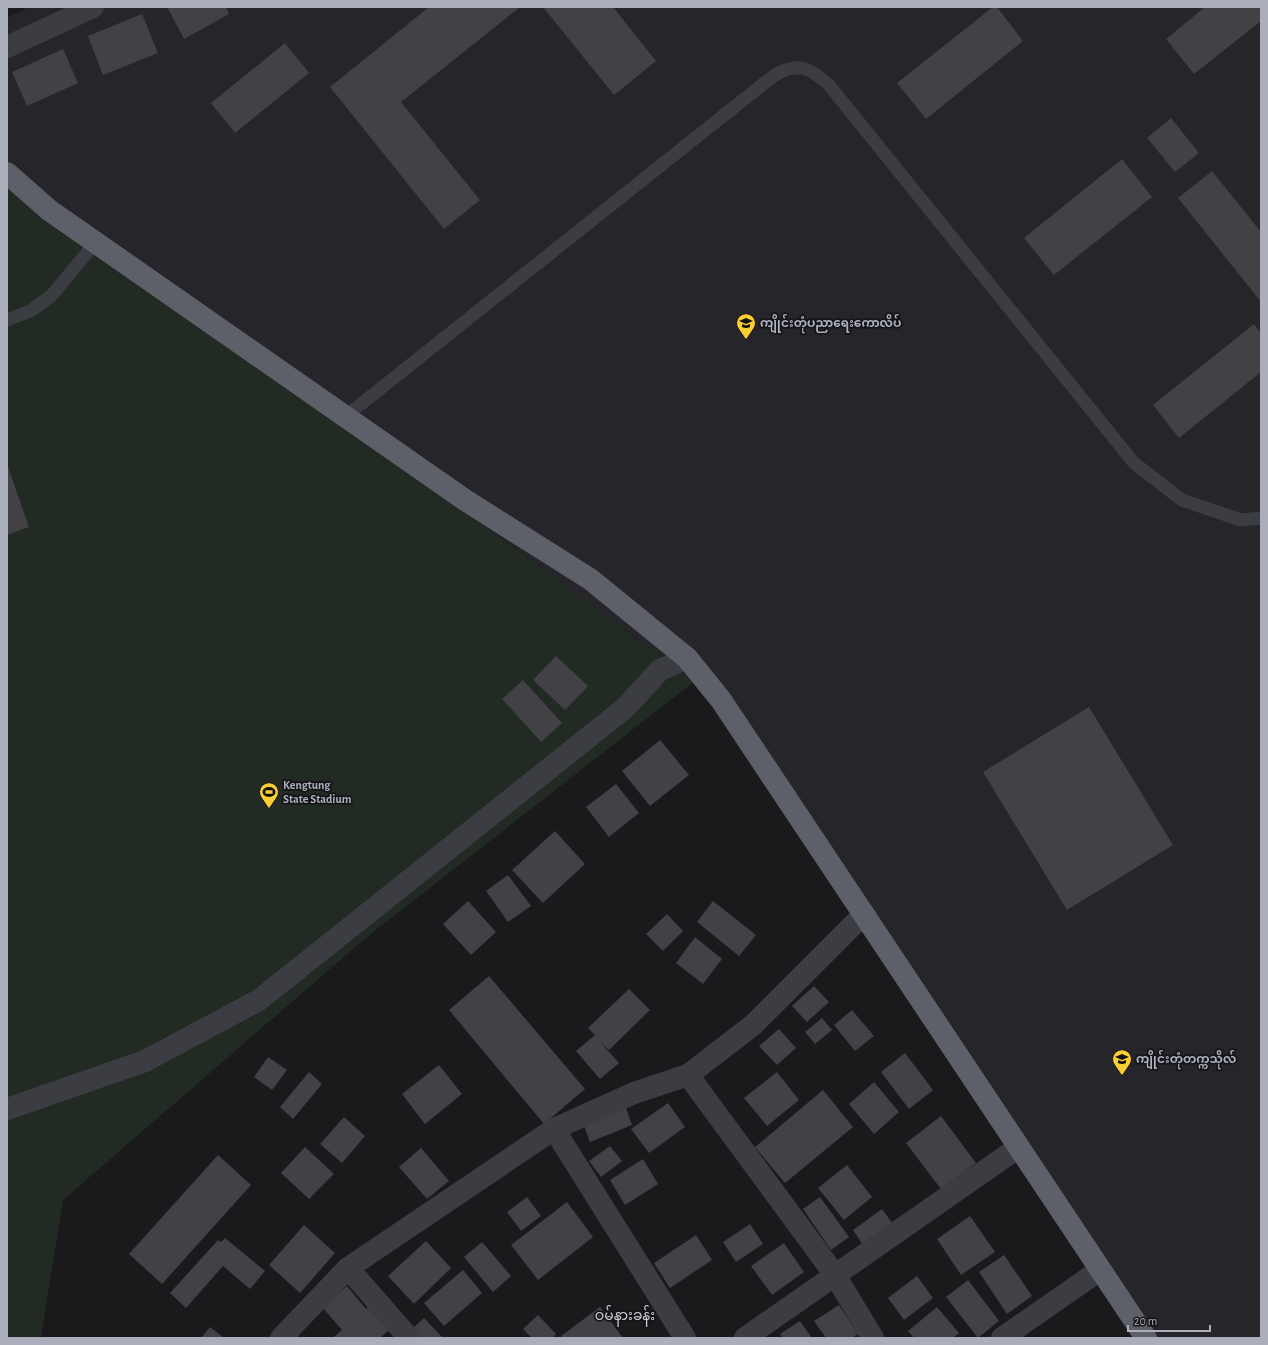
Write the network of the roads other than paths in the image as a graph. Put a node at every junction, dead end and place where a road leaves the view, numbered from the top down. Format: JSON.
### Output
{"nodes":[{"id":1,"x":93,"y":7,"type":"edge"},
{"id":2,"x":7,"y":47,"type":"edge"},
{"id":3,"x":7,"y":173,"type":"edge"},
{"id":4,"x":96,"y":242,"type":"junction"},
{"id":5,"x":7,"y":320,"type":"edge"},
{"id":6,"x":346,"y":416,"type":"junction"},
{"id":7,"x":1261,"y":518,"type":"edge"},
{"id":8,"x":687,"y":658,"type":"junction"},
{"id":9,"x":864,"y":914,"type":"junction"},
{"id":10,"x":688,"y":1075,"type":"junction"},
{"id":11,"x":7,"y":1109,"type":"edge"},
{"id":12,"x":554,"y":1129,"type":"junction"},
{"id":13,"x":1019,"y":1147,"type":"junction"},
{"id":14,"x":348,"y":1268,"type":"junction"},
{"id":15,"x":1100,"y":1270,"type":"junction"},
{"id":16,"x":835,"y":1275,"type":"junction"},
{"id":17,"x":281,"y":1338,"type":"edge"},
{"id":18,"x":409,"y":1338,"type":"edge"},
{"id":19,"x":685,"y":1338,"type":"edge"},
{"id":20,"x":745,"y":1338,"type":"edge"},
{"id":21,"x":873,"y":1338,"type":"edge"},
{"id":22,"x":1002,"y":1338,"type":"edge"},
{"id":23,"x":1146,"y":1338,"type":"edge"}],
"edges":[{"from":1,"to":2,"type":"street"},
{"from":3,"to":4,"type":"highway"},
{"from":4,"to":5,"type":"lane"},
{"from":4,"to":6,"type":"highway"},
{"from":6,"to":7,"type":"lane"},
{"from":6,"to":8,"type":"highway"},
{"from":8,"to":9,"type":"highway"},
{"from":8,"to":11,"type":"street"},
{"from":9,"to":10,"type":"street"},
{"from":9,"to":13,"type":"highway"},
{"from":10,"to":12,"type":"street"},
{"from":10,"to":16,"type":"street"},
{"from":12,"to":14,"type":"street"},
{"from":12,"to":19,"type":"street"},
{"from":13,"to":15,"type":"highway"},
{"from":13,"to":16,"type":"street"},
{"from":14,"to":17,"type":"street"},
{"from":14,"to":18,"type":"street"},
{"from":15,"to":22,"type":"street"},
{"from":15,"to":23,"type":"highway"},
{"from":16,"to":20,"type":"street"},
{"from":16,"to":21,"type":"street"}]}
